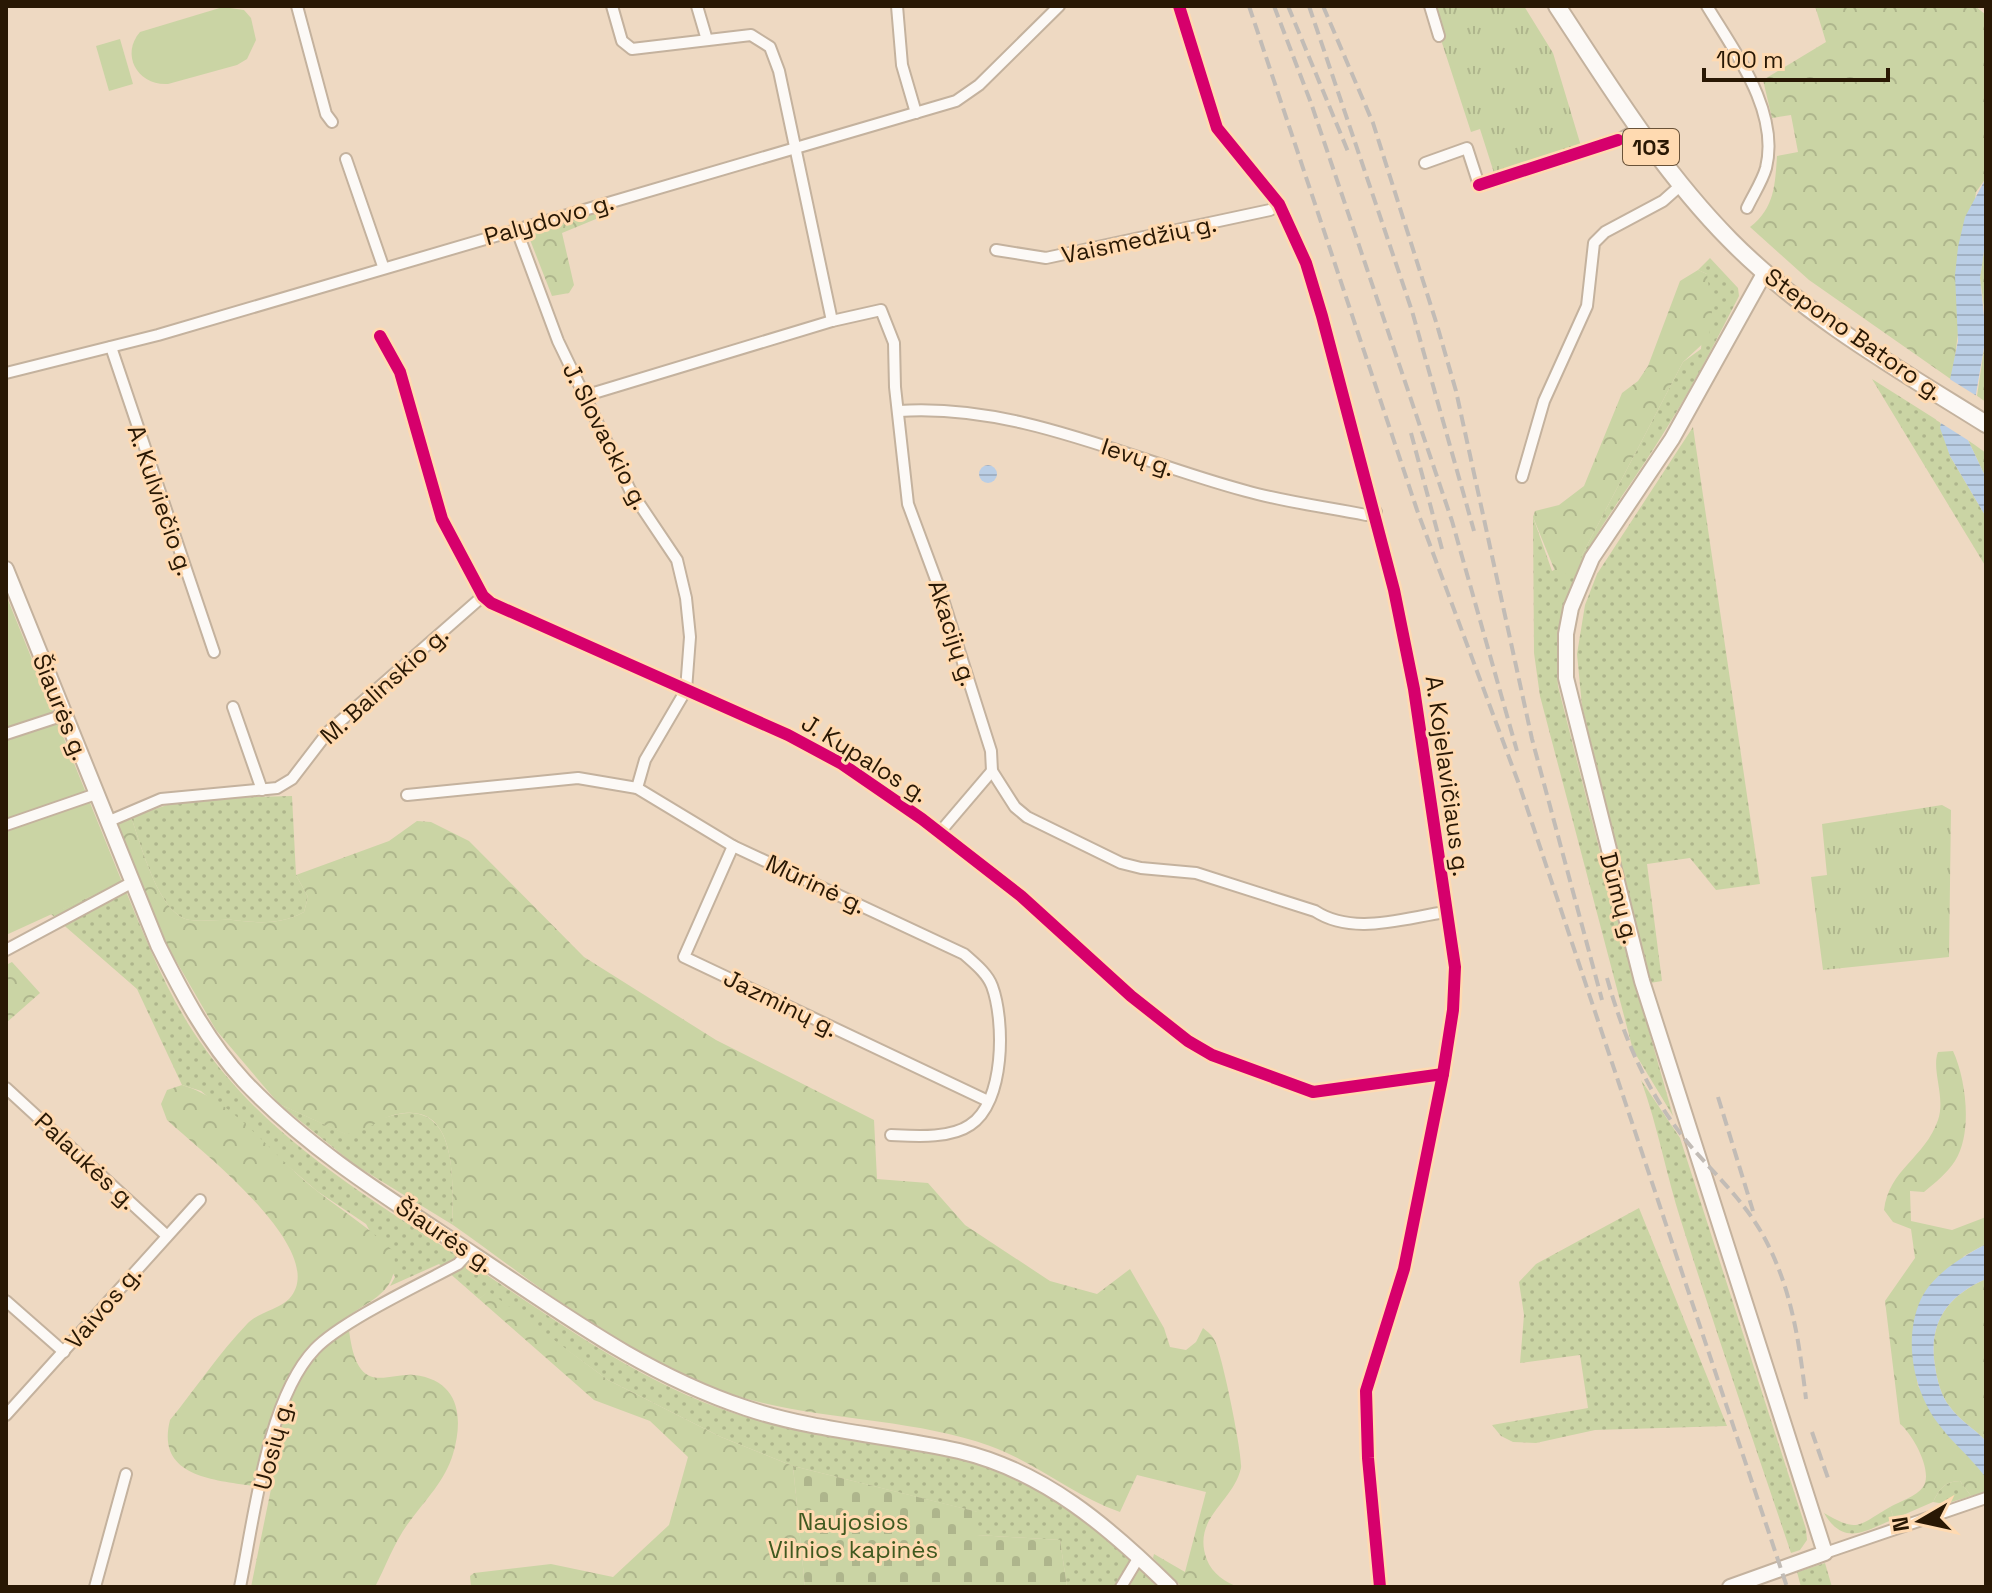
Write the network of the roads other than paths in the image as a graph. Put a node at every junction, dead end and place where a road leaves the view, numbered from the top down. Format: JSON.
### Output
{"nodes":[{"id":1,"x":297,"y":6,"type":"edge"},
{"id":2,"x":612,"y":6,"type":"edge"},
{"id":3,"x":697,"y":6,"type":"edge"},
{"id":4,"x":897,"y":6,"type":"edge"},
{"id":5,"x":1059,"y":6,"type":"edge"},
{"id":6,"x":1179,"y":6,"type":"edge"},
{"id":7,"x":1430,"y":6,"type":"edge"},
{"id":8,"x":1557,"y":6,"type":"edge"},
{"id":9,"x":1707,"y":6,"type":"edge"},
{"id":10,"x":1439,"y":36,"type":"dead end"},
{"id":11,"x":707,"y":40,"type":"junction"},
{"id":12,"x":916,"y":113,"type":"junction"},
{"id":13,"x":332,"y":122,"type":"dead end"},
{"id":14,"x":1637,"y":129,"type":"junction"},
{"id":15,"x":794,"y":147,"type":"junction"},
{"id":16,"x":346,"y":159,"type":"dead end"},
{"id":17,"x":1425,"y":163,"type":"dead end"},
{"id":18,"x":1681,"y":185,"type":"junction"},
{"id":19,"x":1279,"y":204,"type":"junction"},
{"id":20,"x":1747,"y":208,"type":"dead end"},
{"id":21,"x":516,"y":228,"type":"junction"},
{"id":22,"x":996,"y":250,"type":"dead end"},
{"id":23,"x":383,"y":266,"type":"junction"},
{"id":24,"x":1765,"y":272,"type":"junction"},
{"id":25,"x":832,"y":321,"type":"junction"},
{"id":26,"x":380,"y":336,"type":"dead end"},
{"id":27,"x":111,"y":347,"type":"junction"},
{"id":28,"x":6,"y":373,"type":"edge"},
{"id":29,"x":584,"y":396,"type":"junction"},
{"id":30,"x":899,"y":411,"type":"junction"},
{"id":31,"x":1986,"y":424,"type":"edge"},
{"id":32,"x":1522,"y":477,"type":"dead end"},
{"id":33,"x":1376,"y":512,"type":"junction"},
{"id":34,"x":6,"y":569,"type":"edge"},
{"id":35,"x":483,"y":596,"type":"junction"},
{"id":36,"x":214,"y":652,"type":"dead end"},
{"id":37,"x":686,"y":690,"type":"junction"},
{"id":38,"x":233,"y":707,"type":"dead end"},
{"id":39,"x":64,"y":715,"type":"junction"},
{"id":40,"x":6,"y":734,"type":"edge"},
{"id":41,"x":992,"y":771,"type":"junction"},
{"id":42,"x":637,"y":788,"type":"junction"},
{"id":43,"x":262,"y":790,"type":"junction"},
{"id":44,"x":96,"y":794,"type":"junction"},
{"id":45,"x":407,"y":795,"type":"dead end"},
{"id":46,"x":107,"y":822,"type":"junction"},
{"id":47,"x":6,"y":825,"type":"edge"},
{"id":48,"x":940,"y":832,"type":"junction"},
{"id":49,"x":733,"y":846,"type":"junction"},
{"id":50,"x":131,"y":883,"type":"junction"},
{"id":51,"x":1446,"y":912,"type":"junction"},
{"id":52,"x":6,"y":950,"type":"edge"},
{"id":53,"x":1443,"y":1074,"type":"junction"},
{"id":54,"x":6,"y":1088,"type":"edge"},
{"id":55,"x":988,"y":1101,"type":"junction"},
{"id":56,"x":891,"y":1135,"type":"dead end"},
{"id":57,"x":200,"y":1200,"type":"dead end"},
{"id":58,"x":166,"y":1235,"type":"junction"},
{"id":59,"x":469,"y":1252,"type":"junction"},
{"id":60,"x":6,"y":1301,"type":"edge"},
{"id":61,"x":64,"y":1352,"type":"junction"},
{"id":62,"x":6,"y":1415,"type":"edge"},
{"id":63,"x":126,"y":1474,"type":"dead end"},
{"id":64,"x":1983,"y":1499,"type":"edge"},
{"id":65,"x":1825,"y":1553,"type":"junction"},
{"id":66,"x":1139,"y":1557,"type":"junction"},
{"id":67,"x":95,"y":1587,"type":"edge"},
{"id":68,"x":240,"y":1587,"type":"edge"},
{"id":69,"x":1121,"y":1587,"type":"edge"},
{"id":70,"x":1170,"y":1587,"type":"edge"},
{"id":71,"x":1380,"y":1587,"type":"edge"},
{"id":72,"x":1730,"y":1587,"type":"edge"}],
"edges":[{"from":1,"to":13,"type":"street"},
{"from":2,"to":11,"type":"street"},
{"from":3,"to":11,"type":"street"},
{"from":4,"to":12,"type":"street"},
{"from":5,"to":12,"type":"street","name":"Palydovo g."},
{"from":6,"to":19,"type":"street","name":"A. Kojelavičiaus g."},
{"from":7,"to":10,"type":"street"},
{"from":8,"to":14,"type":"main road","name":"Stepono Batoro g.","number":"103"},
{"from":9,"to":20,"type":"street"},
{"from":11,"to":15,"type":"street"},
{"from":12,"to":15,"type":"street","name":"Palydovo g."},
{"from":14,"to":17,"type":"street"},
{"from":14,"to":18,"type":"main road","name":"Stepono Batoro g.","number":"103"},
{"from":15,"to":21,"type":"street","name":"Palydovo g."},
{"from":15,"to":25,"type":"street"},
{"from":16,"to":23,"type":"street"},
{"from":18,"to":24,"type":"main road","name":"Stepono Batoro g.","number":"103"},
{"from":18,"to":32,"type":"street"},
{"from":19,"to":22,"type":"street","name":"Vaismedžių g."},
{"from":19,"to":33,"type":"street","name":"A. Kojelavičiaus g."},
{"from":21,"to":23,"type":"street","name":"Palydovo g."},
{"from":21,"to":29,"type":"street","name":"J. Slovackio g."},
{"from":23,"to":27,"type":"street","name":"Palydovo g."},
{"from":24,"to":31,"type":"main road","name":"Stepono Batoro g.","number":"103"},
{"from":24,"to":65,"type":"main road","name":"Dūmų g."},
{"from":25,"to":29,"type":"street","name":"Akacijų g."},
{"from":25,"to":30,"type":"street","name":"Akacijų g."},
{"from":26,"to":35,"type":"street"},
{"from":27,"to":28,"type":"street","name":"Palydovo g."},
{"from":27,"to":36,"type":"street","name":"A. Kulviečio g."},
{"from":29,"to":37,"type":"street","name":"J. Slovackio g."},
{"from":30,"to":33,"type":"street","name":"Ievų g."},
{"from":30,"to":41,"type":"street","name":"Akacijų g."},
{"from":33,"to":51,"type":"street","name":"A. Kojelavičiaus g."},
{"from":34,"to":39,"type":"main road","name":"Šiaurės g."},
{"from":35,"to":37,"type":"street","name":"J. Kupalos g."},
{"from":35,"to":43,"type":"street","name":"M. Balinskio g."},
{"from":37,"to":42,"type":"street"},
{"from":37,"to":48,"type":"street","name":"J. Kupalos g."},
{"from":38,"to":43,"type":"street"},
{"from":39,"to":40,"type":"street"},
{"from":39,"to":44,"type":"main road","name":"Šiaurės g."},
{"from":41,"to":48,"type":"street"},
{"from":41,"to":51,"type":"street","name":"Akacijų g."},
{"from":42,"to":45,"type":"street","name":"Mūrinė g."},
{"from":42,"to":49,"type":"street","name":"Mūrinė g."},
{"from":43,"to":46,"type":"street","name":"M. Balinskio g."},
{"from":44,"to":46,"type":"main road","name":"Šiaurės g."},
{"from":44,"to":47,"type":"street"},
{"from":46,"to":50,"type":"main road","name":"Šiaurės g."},
{"from":48,"to":53,"type":"street","name":"J. Kupalos g."},
{"from":49,"to":55,"type":"street","name":"Mūrinė g."},
{"from":49,"to":55,"type":"street","name":"Jazminų g."},
{"from":50,"to":52,"type":"street"},
{"from":50,"to":59,"type":"main road","name":"Šiaurės g."},
{"from":51,"to":53,"type":"street","name":"A. Kojelavičiaus g."},
{"from":53,"to":71,"type":"street","name":"A. Kojelavičiaus g."},
{"from":54,"to":58,"type":"street","name":"Palaukės g."},
{"from":55,"to":56,"type":"street"},
{"from":57,"to":58,"type":"street","name":"Vaivos g."},
{"from":58,"to":61,"type":"street","name":"Vaivos g."},
{"from":59,"to":66,"type":"main road","name":"Šiaurės g."},
{"from":59,"to":68,"type":"street","name":"Uosių g."},
{"from":60,"to":61,"type":"street"},
{"from":61,"to":62,"type":"street","name":"Vaivos g."},
{"from":63,"to":67,"type":"street"},
{"from":64,"to":65,"type":"street"},
{"from":65,"to":72,"type":"main road"},
{"from":66,"to":69,"type":"street"},
{"from":66,"to":70,"type":"main road","name":"Šiaurės g."}]}
